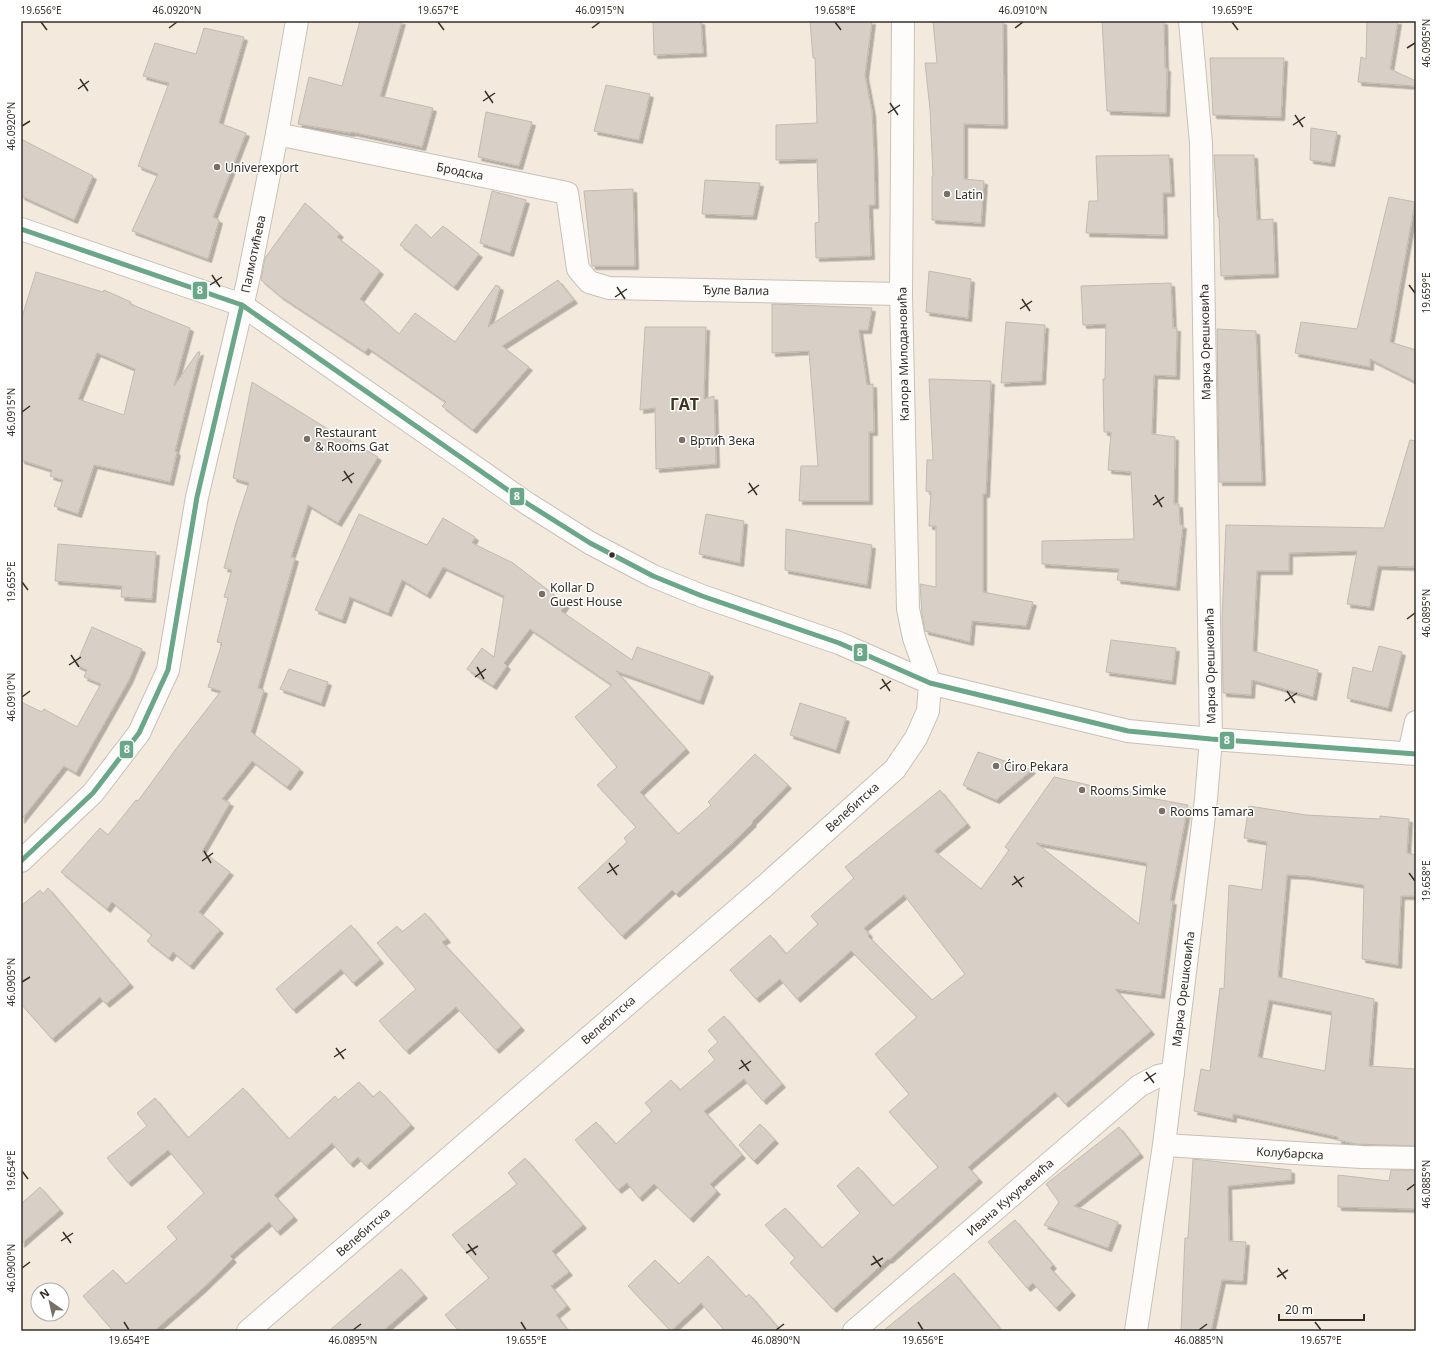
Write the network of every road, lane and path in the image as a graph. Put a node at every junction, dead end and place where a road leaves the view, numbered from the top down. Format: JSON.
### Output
{"nodes":[{"id":1,"x":297,"y":21,"type":"edge"},
{"id":2,"x":903,"y":21,"type":"edge"},
{"id":3,"x":1190,"y":21,"type":"edge"},
{"id":4,"x":278,"y":134,"type":"junction"},
{"id":5,"x":21,"y":228,"type":"edge"},
{"id":6,"x":578,"y":269,"type":"joint"},
{"id":7,"x":901,"y":294,"type":"junction"},
{"id":8,"x":242,"y":305,"type":"junction"},
{"id":9,"x":930,"y":683,"type":"junction"},
{"id":10,"x":1416,"y":722,"type":"edge"},
{"id":11,"x":1211,"y":740,"type":"junction"},
{"id":12,"x":1412,"y":754,"type":"edge"},
{"id":13,"x":21,"y":861,"type":"edge"},
{"id":14,"x":1173,"y":1073,"type":"junction"},
{"id":15,"x":1164,"y":1146,"type":"junction"},
{"id":16,"x":1416,"y":1158,"type":"edge"},
{"id":17,"x":248,"y":1331,"type":"edge"},
{"id":18,"x":854,"y":1331,"type":"edge"},
{"id":19,"x":1136,"y":1331,"type":"edge"}],
"edges":[{"from":1,"to":4,"type":"street","name":"Палмотићева"},
{"from":2,"to":7,"type":"street","name":"Калора Милодановића"},
{"from":3,"to":11,"type":"street","name":"Марка Орешковића"},
{"from":4,"to":6,"type":"street","name":"Бродска"},
{"from":4,"to":8,"type":"street","name":"Палмотићева"},
{"from":5,"to":8,"type":"street"},
{"from":6,"to":7,"type":"street","name":"Ђуле Валиа"},
{"from":7,"to":9,"type":"street","name":"Калора Милодановића"},
{"from":8,"to":9,"type":"street"},
{"from":8,"to":13,"type":"street","name":"Палмотићева"},
{"from":9,"to":11,"type":"street"},
{"from":9,"to":17,"type":"street","name":"Велебитска"},
{"from":10,"to":12,"type":"street"},
{"from":11,"to":12,"type":"street"},
{"from":11,"to":14,"type":"street","name":"Марка Орешковића"},
{"from":14,"to":15,"type":"street","name":"Марка Орешковића"},
{"from":14,"to":18,"type":"street","name":"Ивана Кукуљевића"},
{"from":15,"to":16,"type":"street","name":"Колубарска"},
{"from":15,"to":19,"type":"street","name":"Марка Орешковића"}]}
